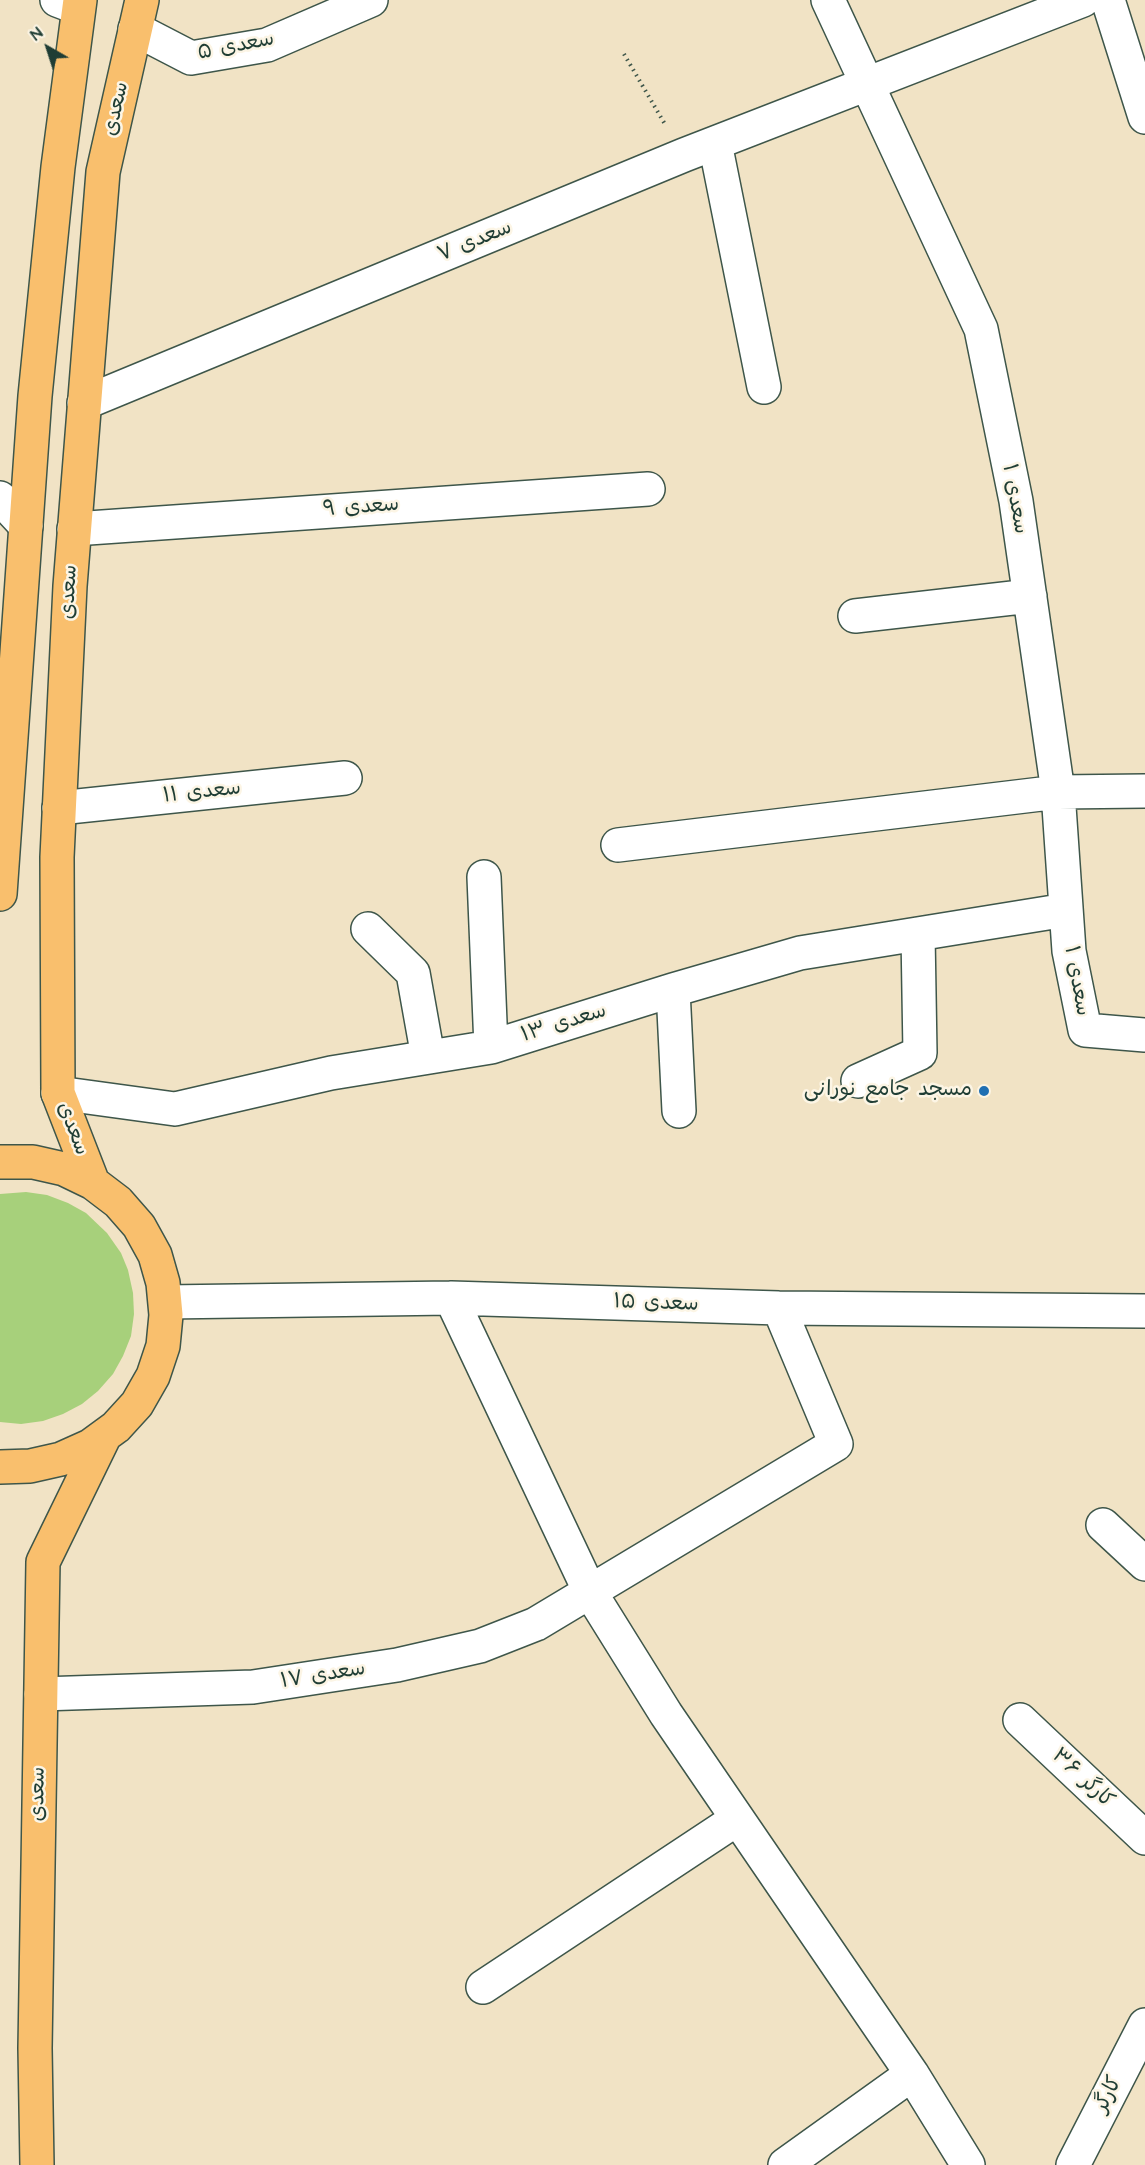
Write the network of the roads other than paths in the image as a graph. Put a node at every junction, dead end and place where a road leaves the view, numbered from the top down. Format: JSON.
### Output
{"nodes":[{"id":1,"x":371,"y":0,"type":"edge"},
{"id":2,"x":828,"y":0,"type":"edge"},
{"id":3,"x":1083,"y":0,"type":"edge"},
{"id":4,"x":1108,"y":0,"type":"edge"},
{"id":5,"x":72,"y":3,"type":"edge"},
{"id":6,"x":139,"y":15,"type":"edge"},
{"id":7,"x":866,"y":83,"type":"junction"},
{"id":8,"x":1144,"y":113,"type":"edge"},
{"id":9,"x":715,"y":143,"type":"junction"},
{"id":10,"x":58,"y":167,"type":"junction"},
{"id":11,"x":103,"y":172,"type":"junction"},
{"id":12,"x":764,"y":387,"type":"dead end"},
{"id":13,"x":84,"y":403,"type":"junction"},
{"id":14,"x":648,"y":489,"type":"dead end"},
{"id":15,"x":0,"y":498,"type":"edge"},
{"id":16,"x":26,"y":526,"type":"junction"},
{"id":17,"x":74,"y":529,"type":"junction"},
{"id":18,"x":1029,"y":596,"type":"junction"},
{"id":19,"x":855,"y":615,"type":"dead end"},
{"id":20,"x":9,"y":640,"type":"edge"},
{"id":21,"x":345,"y":778,"type":"dead end"},
{"id":22,"x":1145,"y":791,"type":"edge"},
{"id":23,"x":1058,"y":792,"type":"junction"},
{"id":24,"x":59,"y":808,"type":"junction"},
{"id":25,"x":2,"y":838,"type":"edge"},
{"id":26,"x":618,"y":845,"type":"dead end"},
{"id":27,"x":484,"y":877,"type":"dead end"},
{"id":28,"x":0,"y":894,"type":"edge"},
{"id":29,"x":1066,"y":910,"type":"junction"},
{"id":30,"x":368,"y":929,"type":"dead end"},
{"id":31,"x":918,"y":934,"type":"junction"},
{"id":32,"x":673,"y":990,"type":"junction"},
{"id":33,"x":1145,"y":1035,"type":"edge"},
{"id":34,"x":491,"y":1047,"type":"junction"},
{"id":35,"x":428,"y":1057,"type":"junction"},
{"id":36,"x":858,"y":1081,"type":"dead end"},
{"id":37,"x":58,"y":1093,"type":"junction"},
{"id":38,"x":679,"y":1111,"type":"dead end"},
{"id":39,"x":0,"y":1162,"type":"edge"},
{"id":40,"x":93,"y":1183,"type":"junction"},
{"id":41,"x":451,"y":1298,"type":"junction"},
{"id":42,"x":166,"y":1302,"type":"junction"},
{"id":43,"x":779,"y":1308,"type":"junction"},
{"id":44,"x":1145,"y":1311,"type":"edge"},
{"id":45,"x":104,"y":1437,"type":"junction"},
{"id":46,"x":0,"y":1467,"type":"edge"},
{"id":47,"x":1103,"y":1525,"type":"dead end"},
{"id":48,"x":1145,"y":1564,"type":"edge"},
{"id":49,"x":590,"y":1593,"type":"junction"},
{"id":50,"x":41,"y":1694,"type":"junction"},
{"id":51,"x":1020,"y":1720,"type":"dead end"},
{"id":52,"x":737,"y":1819,"type":"junction"},
{"id":53,"x":1145,"y":1838,"type":"edge"},
{"id":54,"x":483,"y":1987,"type":"dead end"},
{"id":55,"x":1145,"y":2025,"type":"edge"},
{"id":56,"x":912,"y":2074,"type":"junction"},
{"id":57,"x":37,"y":2165,"type":"edge"},
{"id":58,"x":785,"y":2165,"type":"edge"},
{"id":59,"x":968,"y":2165,"type":"edge"},
{"id":60,"x":1072,"y":2165,"type":"edge"}],
"edges":[{"from":1,"to":6,"type":"street","name":"سعدی ۵"},
{"from":2,"to":7,"type":"street","name":"سعدی ۱"},
{"from":3,"to":7,"type":"street","name":"سعدی ۷"},
{"from":4,"to":8,"type":"street"},
{"from":5,"to":10,"type":"main road"},
{"from":6,"to":11,"type":"main road","name":"سعدی"},
{"from":7,"to":9,"type":"street","name":"سعدی ۷"},
{"from":7,"to":18,"type":"street","name":"سعدی ۱"},
{"from":9,"to":12,"type":"street"},
{"from":9,"to":13,"type":"street","name":"سعدی ۷"},
{"from":10,"to":11,"type":"main road"},
{"from":10,"to":16,"type":"main road"},
{"from":11,"to":13,"type":"main road","name":"سعدی"},
{"from":13,"to":17,"type":"main road","name":"سعدی"},
{"from":14,"to":17,"type":"street","name":"سعدی ۹"},
{"from":15,"to":16,"type":"street"},
{"from":16,"to":20,"type":"main road"},
{"from":17,"to":24,"type":"main road","name":"سعدی"},
{"from":18,"to":19,"type":"street"},
{"from":18,"to":23,"type":"street","name":"سعدی ۱"},
{"from":20,"to":25,"type":"main road"},
{"from":21,"to":24,"type":"street","name":"سعدی ۱۱"},
{"from":22,"to":23,"type":"street"},
{"from":23,"to":26,"type":"street"},
{"from":23,"to":29,"type":"street","name":"سعدی ۱"},
{"from":24,"to":37,"type":"main road","name":"سعدی"},
{"from":25,"to":28,"type":"main road"},
{"from":27,"to":34,"type":"street"},
{"from":29,"to":31,"type":"street","name":"سعدی ۱۳"},
{"from":29,"to":33,"type":"street","name":"سعدی ۱"},
{"from":30,"to":35,"type":"street"},
{"from":31,"to":32,"type":"street","name":"سعدی ۱۳"},
{"from":31,"to":36,"type":"street"},
{"from":32,"to":34,"type":"street","name":"سعدی ۱۳"},
{"from":32,"to":38,"type":"street"},
{"from":34,"to":35,"type":"street","name":"سعدی ۱۳"},
{"from":35,"to":37,"type":"street","name":"سعدی ۱۳"},
{"from":37,"to":40,"type":"main road","name":"سعدی"},
{"from":39,"to":40,"type":"main road"},
{"from":40,"to":42,"type":"main road"},
{"from":41,"to":42,"type":"street","name":"سعدی ۱۵"},
{"from":41,"to":43,"type":"street","name":"سعدی ۱۵"},
{"from":41,"to":49,"type":"street"},
{"from":42,"to":45,"type":"main road"},
{"from":43,"to":44,"type":"street","name":"سعدی ۱۵"},
{"from":43,"to":49,"type":"street","name":"سعدی ۱۷"},
{"from":45,"to":46,"type":"main road"},
{"from":45,"to":50,"type":"main road","name":"سعدی"},
{"from":47,"to":48,"type":"street"},
{"from":49,"to":50,"type":"street","name":"سعدی ۱۷"},
{"from":49,"to":52,"type":"street"},
{"from":50,"to":57,"type":"main road","name":"سعدی"},
{"from":51,"to":53,"type":"street","name":"کارگر ۳۶"},
{"from":52,"to":54,"type":"street"},
{"from":52,"to":56,"type":"street"},
{"from":55,"to":60,"type":"street","name":"کارگر"},
{"from":56,"to":58,"type":"street"},
{"from":56,"to":59,"type":"street"}]}
